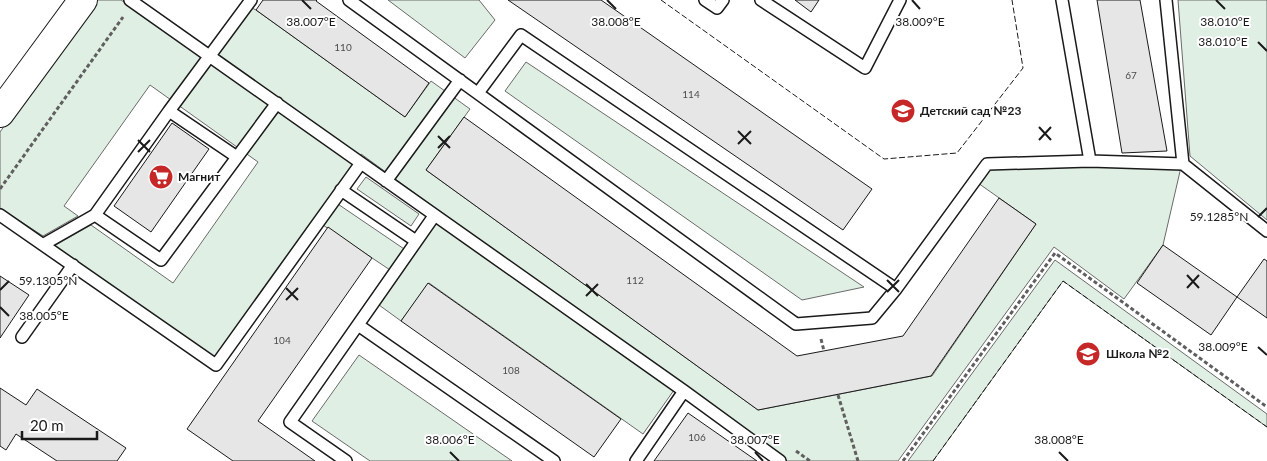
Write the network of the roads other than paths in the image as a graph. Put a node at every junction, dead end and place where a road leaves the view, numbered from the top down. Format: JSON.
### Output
{"nodes":[{"id":1,"x":83,"y":0,"type":"edge"},
{"id":2,"x":251,"y":0,"type":"edge"},
{"id":3,"x":349,"y":0,"type":"edge"},
{"id":4,"x":705,"y":0,"type":"edge"},
{"id":5,"x":723,"y":0,"type":"edge"},
{"id":6,"x":761,"y":0,"type":"edge"},
{"id":7,"x":900,"y":0,"type":"edge"},
{"id":8,"x":1062,"y":0,"type":"edge"},
{"id":9,"x":1166,"y":0,"type":"edge"},
{"id":10,"x":132,"y":1,"type":"edge"},
{"id":11,"x":211,"y":56,"type":"junction"},
{"id":12,"x":460,"y":80,"type":"junction"},
{"id":13,"x":478,"y":93,"type":"junction"},
{"id":14,"x":277,"y":103,"type":"junction"},
{"id":15,"x":169,"y":111,"type":"junction"},
{"id":16,"x":0,"y":113,"type":"edge"},
{"id":17,"x":236,"y":157,"type":"junction"},
{"id":18,"x":1090,"y":161,"type":"junction"},
{"id":19,"x":361,"y":163,"type":"junction"},
{"id":20,"x":1183,"y":164,"type":"junction"},
{"id":21,"x":386,"y":181,"type":"junction"},
{"id":22,"x":341,"y":190,"type":"junction"},
{"id":23,"x":0,"y":214,"type":"edge"},
{"id":24,"x":95,"y":215,"type":"junction"},
{"id":25,"x":434,"y":216,"type":"junction"},
{"id":26,"x":1267,"y":231,"type":"edge"},
{"id":27,"x":416,"y":241,"type":"junction"},
{"id":28,"x":44,"y":244,"type":"junction"},
{"id":29,"x":73,"y":265,"type":"junction"},
{"id":30,"x":896,"y":289,"type":"junction"},
{"id":31,"x":358,"y":325,"type":"junction"},
{"id":32,"x":22,"y":338,"type":"dead end"},
{"id":33,"x":684,"y":391,"type":"junction"},
{"id":34,"x":346,"y":461,"type":"edge"},
{"id":35,"x":554,"y":461,"type":"edge"},
{"id":36,"x":636,"y":461,"type":"edge"},
{"id":37,"x":780,"y":461,"type":"edge"}],
"edges":[{"from":1,"to":16,"type":"main road"},
{"from":2,"to":11,"type":"lane"},
{"from":3,"to":12,"type":"lane"},
{"from":4,"to":5,"type":"lane"},
{"from":6,"to":7,"type":"lane"},
{"from":8,"to":18,"type":"lane"},
{"from":9,"to":20,"type":"lane"},
{"from":10,"to":11,"type":"lane"},
{"from":11,"to":14,"type":"lane"},
{"from":11,"to":15,"type":"lane"},
{"from":12,"to":13,"type":"lane"},
{"from":12,"to":21,"type":"lane"},
{"from":13,"to":30,"type":"lane"},
{"from":13,"to":30,"type":"lane"},
{"from":14,"to":17,"type":"lane"},
{"from":14,"to":19,"type":"lane"},
{"from":15,"to":17,"type":"lane"},
{"from":15,"to":24,"type":"lane"},
{"from":17,"to":24,"type":"lane"},
{"from":18,"to":20,"type":"lane"},
{"from":18,"to":30,"type":"lane"},
{"from":19,"to":21,"type":"lane"},
{"from":19,"to":22,"type":"lane"},
{"from":20,"to":26,"type":"lane"},
{"from":21,"to":25,"type":"lane"},
{"from":22,"to":27,"type":"lane"},
{"from":22,"to":29,"type":"lane"},
{"from":23,"to":28,"type":"lane"},
{"from":24,"to":28,"type":"lane"},
{"from":25,"to":27,"type":"lane"},
{"from":25,"to":33,"type":"lane"},
{"from":27,"to":31,"type":"lane"},
{"from":28,"to":29,"type":"lane"},
{"from":29,"to":32,"type":"lane"},
{"from":31,"to":34,"type":"lane"},
{"from":31,"to":35,"type":"lane"},
{"from":33,"to":36,"type":"lane"},
{"from":33,"to":37,"type":"lane"}]}
